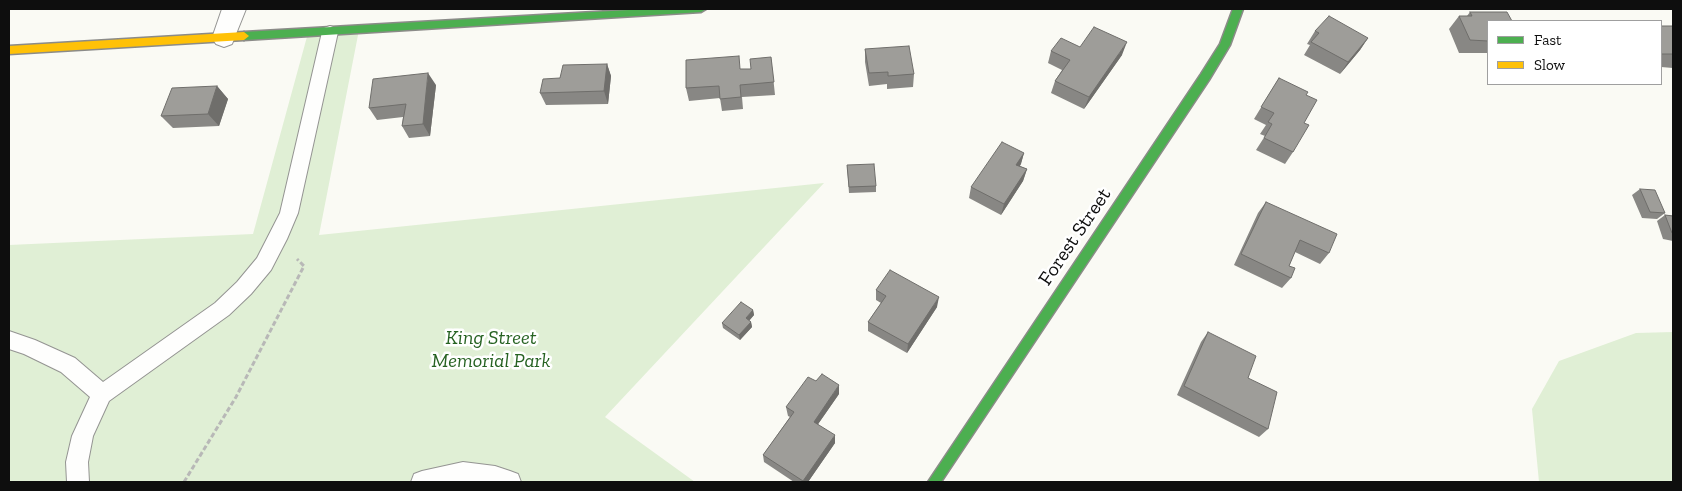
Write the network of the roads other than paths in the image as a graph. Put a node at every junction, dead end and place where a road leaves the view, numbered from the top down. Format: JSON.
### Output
{"nodes":[{"id":1,"x":234,"y":9,"type":"edge"},
{"id":2,"x":701,"y":9,"type":"edge"},
{"id":3,"x":1238,"y":9,"type":"edge"},
{"id":4,"x":330,"y":32,"type":"junction"},
{"id":5,"x":224,"y":38,"type":"junction"},
{"id":6,"x":9,"y":50,"type":"edge"},
{"id":7,"x":9,"y":340,"type":"edge"},
{"id":8,"x":102,"y":394,"type":"junction"},
{"id":9,"x":78,"y":482,"type":"edge"},
{"id":10,"x":422,"y":482,"type":"edge"},
{"id":11,"x":510,"y":482,"type":"edge"},
{"id":12,"x":934,"y":482,"type":"edge"}],
"edges":[{"from":1,"to":5,"type":"street"},
{"from":2,"to":4,"type":"main road"},
{"from":3,"to":12,"type":"main road","name":"Forest Street"},
{"from":4,"to":5,"type":"main road"},
{"from":4,"to":8,"type":"lane"},
{"from":5,"to":6,"type":"main road"},
{"from":7,"to":8,"type":"lane"},
{"from":8,"to":9,"type":"lane"},
{"from":10,"to":11,"type":"lane"}]}
